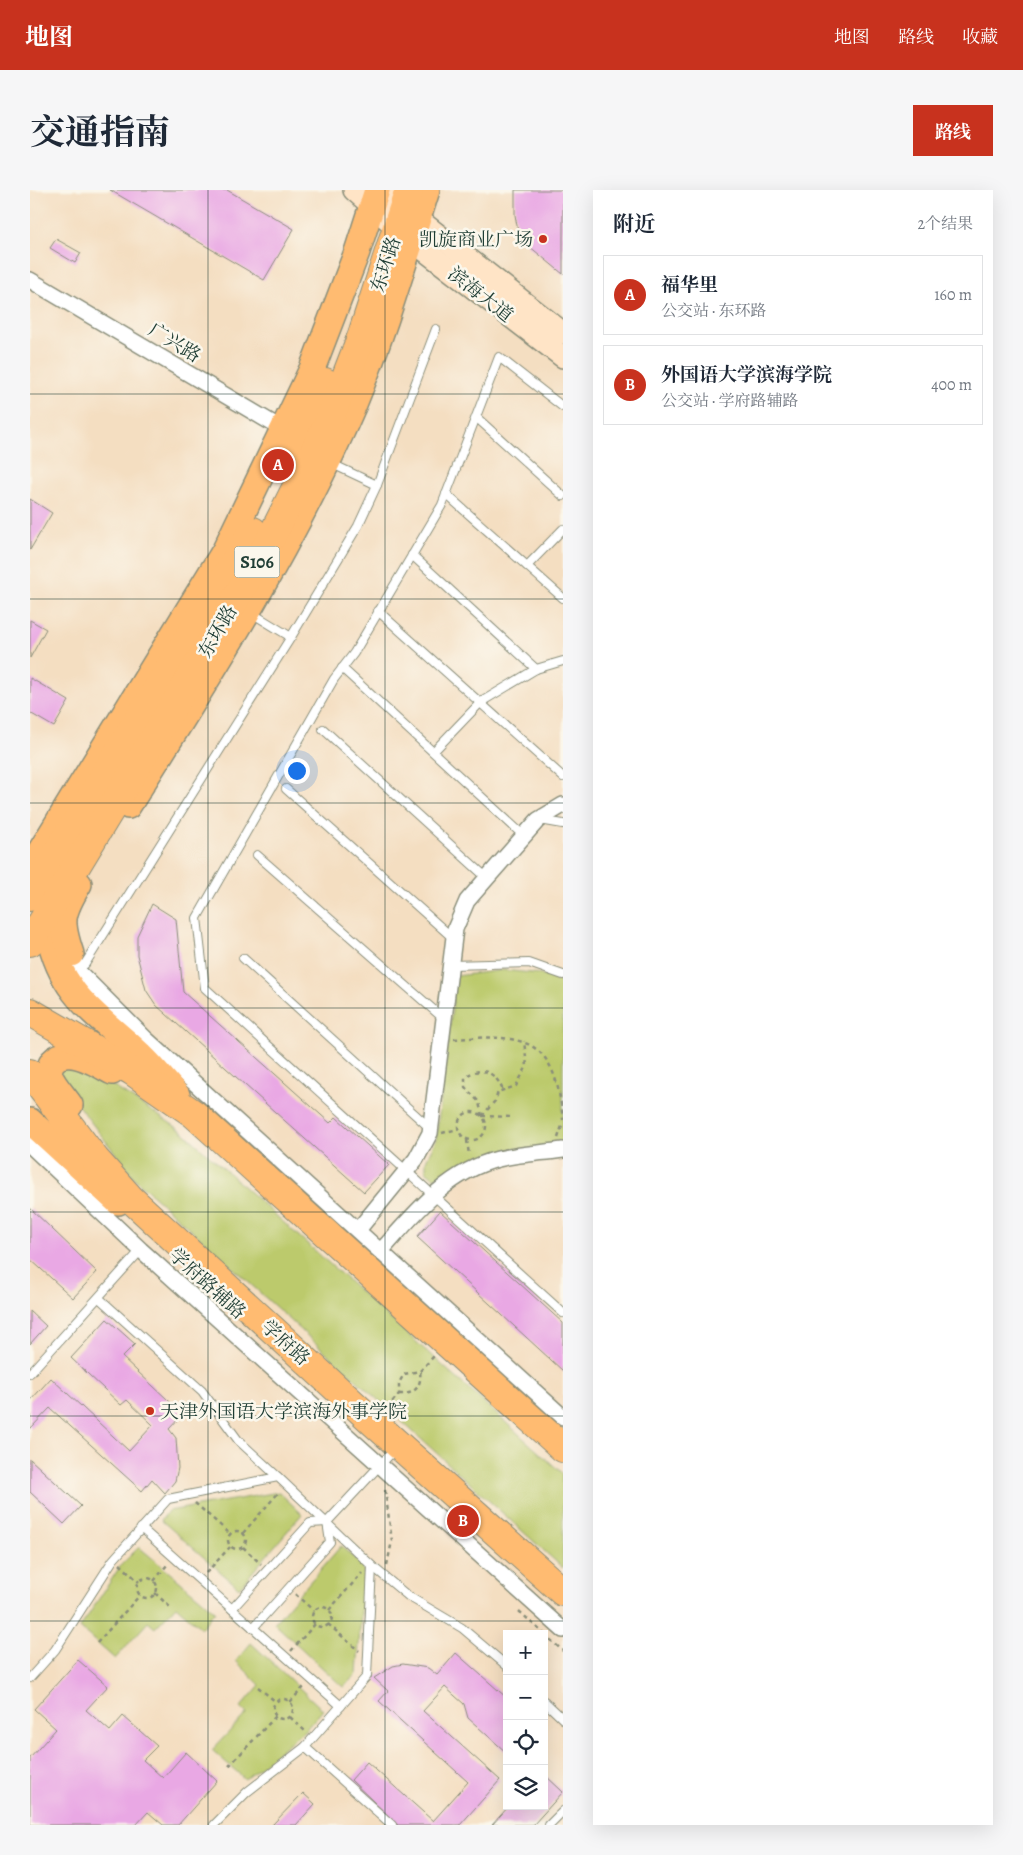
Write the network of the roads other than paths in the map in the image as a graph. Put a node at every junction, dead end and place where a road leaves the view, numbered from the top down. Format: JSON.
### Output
{"nodes":[{"id":1,"x":354,"y":190,"type":"edge"},
{"id":2,"x":427,"y":190,"type":"edge"},
{"id":3,"x":394,"y":207,"type":"edge"},
{"id":4,"x":30,"y":280,"type":"edge"},
{"id":5,"x":436,"y":329,"type":"dead end"},
{"id":6,"x":563,"y":333,"type":"edge"},
{"id":7,"x":563,"y":357,"type":"edge"},
{"id":8,"x":563,"y":407,"type":"edge"},
{"id":9,"x":476,"y":417,"type":"junction"},
{"id":10,"x":306,"y":445,"type":"junction"},
{"id":11,"x":377,"y":485,"type":"junction"},
{"id":12,"x":446,"y":494,"type":"junction"},
{"id":13,"x":563,"y":496,"type":"edge"},
{"id":14,"x":563,"y":529,"type":"edge"},
{"id":15,"x":412,"y":555,"type":"junction"},
{"id":16,"x":528,"y":566,"type":"junction"},
{"id":17,"x":563,"y":598,"type":"edge"},
{"id":18,"x":378,"y":611,"type":"junction"},
{"id":19,"x":248,"y":612,"type":"junction"},
{"id":20,"x":291,"y":637,"type":"junction"},
{"id":21,"x":563,"y":661,"type":"edge"},
{"id":22,"x":342,"y":668,"type":"junction"},
{"id":23,"x":536,"y":669,"type":"junction"},
{"id":24,"x":481,"y":702,"type":"junction"},
{"id":25,"x":322,"y":729,"type":"dead end"},
{"id":26,"x":434,"y":751,"type":"junction"},
{"id":27,"x":563,"y":777,"type":"edge"},
{"id":28,"x":286,"y":789,"type":"dead end"},
{"id":29,"x":563,"y":805,"type":"edge"},
{"id":30,"x":538,"y":820,"type":"junction"},
{"id":31,"x":563,"y":824,"type":"edge"},
{"id":32,"x":524,"y":836,"type":"junction"},
{"id":33,"x":257,"y":855,"type":"dead end"},
{"id":34,"x":30,"y":868,"type":"edge"},
{"id":35,"x":487,"y":878,"type":"junction"},
{"id":36,"x":40,"y":902,"type":"edge"},
{"id":37,"x":454,"y":939,"type":"junction"},
{"id":38,"x":30,"y":942,"type":"edge"},
{"id":39,"x":243,"y":958,"type":"dead end"},
{"id":40,"x":78,"y":959,"type":"junction"},
{"id":41,"x":451,"y":965,"type":"junction"},
{"id":42,"x":563,"y":975,"type":"edge"},
{"id":43,"x":30,"y":1012,"type":"edge"},
{"id":44,"x":444,"y":1019,"type":"junction"},
{"id":45,"x":30,"y":1073,"type":"edge"},
{"id":46,"x":194,"y":1114,"type":"junction"},
{"id":47,"x":30,"y":1120,"type":"edge"},
{"id":48,"x":431,"y":1129,"type":"junction"},
{"id":49,"x":30,"y":1144,"type":"edge"},
{"id":50,"x":563,"y":1150,"type":"edge"},
{"id":51,"x":406,"y":1171,"type":"junction"},
{"id":52,"x":432,"y":1194,"type":"junction"},
{"id":53,"x":131,"y":1199,"type":"junction"},
{"id":54,"x":358,"y":1230,"type":"junction"},
{"id":55,"x":170,"y":1236,"type":"junction"},
{"id":56,"x":141,"y":1250,"type":"junction"},
{"id":57,"x":381,"y":1251,"type":"junction"},
{"id":58,"x":99,"y":1298,"type":"junction"},
{"id":59,"x":563,"y":1313,"type":"edge"},
{"id":60,"x":30,"y":1373,"type":"edge"},
{"id":61,"x":563,"y":1417,"type":"edge"},
{"id":62,"x":399,"y":1445,"type":"junction"},
{"id":63,"x":563,"y":1448,"type":"edge"},
{"id":64,"x":380,"y":1465,"type":"junction"},
{"id":65,"x":278,"y":1477,"type":"junction"},
{"id":66,"x":327,"y":1522,"type":"junction"},
{"id":67,"x":141,"y":1528,"type":"junction"},
{"id":68,"x":372,"y":1566,"type":"junction"},
{"id":69,"x":563,"y":1592,"type":"edge"},
{"id":70,"x":232,"y":1609,"type":"junction"},
{"id":71,"x":253,"y":1628,"type":"junction"},
{"id":72,"x":563,"y":1630,"type":"edge"},
{"id":73,"x":503,"y":1663,"type":"edge"},
{"id":74,"x":30,"y":1678,"type":"edge"},
{"id":75,"x":548,"y":1705,"type":"edge"},
{"id":76,"x":341,"y":1706,"type":"junction"},
{"id":77,"x":563,"y":1719,"type":"edge"},
{"id":78,"x":305,"y":1747,"type":"junction"},
{"id":79,"x":563,"y":1811,"type":"edge"},
{"id":80,"x":214,"y":1825,"type":"edge"},
{"id":81,"x":392,"y":1825,"type":"edge"},
{"id":82,"x":549,"y":1825,"type":"edge"}],
"edges":[{"from":1,"to":3,"type":"main road","name":"滨海大道"},
{"from":2,"to":3,"type":"main road"},
{"from":3,"to":6,"type":"main road","name":"滨海大道"},
{"from":3,"to":7,"type":"main road","name":"滨海大道"},
{"from":3,"to":10,"type":"highway","name":"东环路","number":"S106"},
{"from":3,"to":10,"type":"main road"},
{"from":4,"to":10,"type":"street","name":"广兴路"},
{"from":5,"to":11,"type":"lane"},
{"from":8,"to":9,"type":"lane"},
{"from":9,"to":12,"type":"lane"},
{"from":9,"to":13,"type":"lane"},
{"from":10,"to":11,"type":"lane"},
{"from":10,"to":19,"type":"main road"},
{"from":10,"to":34,"type":"main road"},
{"from":10,"to":36,"type":"highway","name":"东环路","number":"S106"},
{"from":11,"to":20,"type":"lane"},
{"from":12,"to":15,"type":"lane"},
{"from":12,"to":16,"type":"lane"},
{"from":14,"to":16,"type":"lane"},
{"from":15,"to":18,"type":"lane"},
{"from":15,"to":23,"type":"lane"},
{"from":16,"to":17,"type":"lane"},
{"from":18,"to":22,"type":"lane"},
{"from":18,"to":24,"type":"lane"},
{"from":19,"to":20,"type":"lane"},
{"from":19,"to":40,"type":"main road"},
{"from":20,"to":40,"type":"lane"},
{"from":21,"to":23,"type":"lane"},
{"from":22,"to":26,"type":"lane"},
{"from":22,"to":51,"type":"lane"},
{"from":23,"to":24,"type":"lane"},
{"from":24,"to":26,"type":"lane"},
{"from":24,"to":27,"type":"lane"},
{"from":25,"to":35,"type":"lane"},
{"from":26,"to":32,"type":"lane"},
{"from":28,"to":37,"type":"lane"},
{"from":29,"to":30,"type":"street"},
{"from":30,"to":31,"type":"lane"},
{"from":30,"to":32,"type":"street"},
{"from":32,"to":35,"type":"street"},
{"from":33,"to":44,"type":"lane"},
{"from":35,"to":37,"type":"street"},
{"from":36,"to":38,"type":"highway","name":"东环路","number":"S106"},
{"from":36,"to":46,"type":"main road"},
{"from":37,"to":41,"type":"street"},
{"from":39,"to":48,"type":"lane"},
{"from":40,"to":54,"type":"street"},
{"from":41,"to":42,"type":"lane"},
{"from":41,"to":44,"type":"street"},
{"from":43,"to":46,"type":"highway"},
{"from":44,"to":48,"type":"street"},
{"from":45,"to":53,"type":"highway","name":"学府路"},
{"from":46,"to":53,"type":"main road"},
{"from":46,"to":63,"type":"highway"},
{"from":47,"to":55,"type":"main road"},
{"from":48,"to":51,"type":"street"},
{"from":49,"to":56,"type":"street","name":"学府路辅路"},
{"from":50,"to":52,"type":"street"},
{"from":51,"to":52,"type":"lane"},
{"from":51,"to":54,"type":"street"},
{"from":52,"to":57,"type":"street"},
{"from":52,"to":59,"type":"lane"},
{"from":53,"to":55,"type":"highway","name":"学府路"},
{"from":54,"to":57,"type":"street"},
{"from":55,"to":62,"type":"highway","name":"学府路"},
{"from":56,"to":58,"type":"lane"},
{"from":56,"to":64,"type":"street","name":"学府路辅路"},
{"from":57,"to":61,"type":"street"},
{"from":58,"to":60,"type":"lane"},
{"from":58,"to":65,"type":"lane"},
{"from":62,"to":64,"type":"lane"},
{"from":62,"to":69,"type":"highway","name":"学府路"},
{"from":64,"to":66,"type":"lane"},
{"from":64,"to":72,"type":"street","name":"学府路辅路"},
{"from":65,"to":66,"type":"lane"},
{"from":65,"to":67,"type":"lane"},
{"from":66,"to":68,"type":"lane"},
{"from":66,"to":70,"type":"lane"},
{"from":66,"to":71,"type":"lane"},
{"from":67,"to":70,"type":"lane"},
{"from":67,"to":74,"type":"lane"},
{"from":68,"to":73,"type":"lane"},
{"from":68,"to":76,"type":"lane"},
{"from":70,"to":71,"type":"lane"},
{"from":71,"to":76,"type":"lane"},
{"from":75,"to":77,"type":"lane"},
{"from":76,"to":78,"type":"lane"},
{"from":78,"to":80,"type":"lane"},
{"from":78,"to":81,"type":"lane"},
{"from":79,"to":82,"type":"lane"}]}
